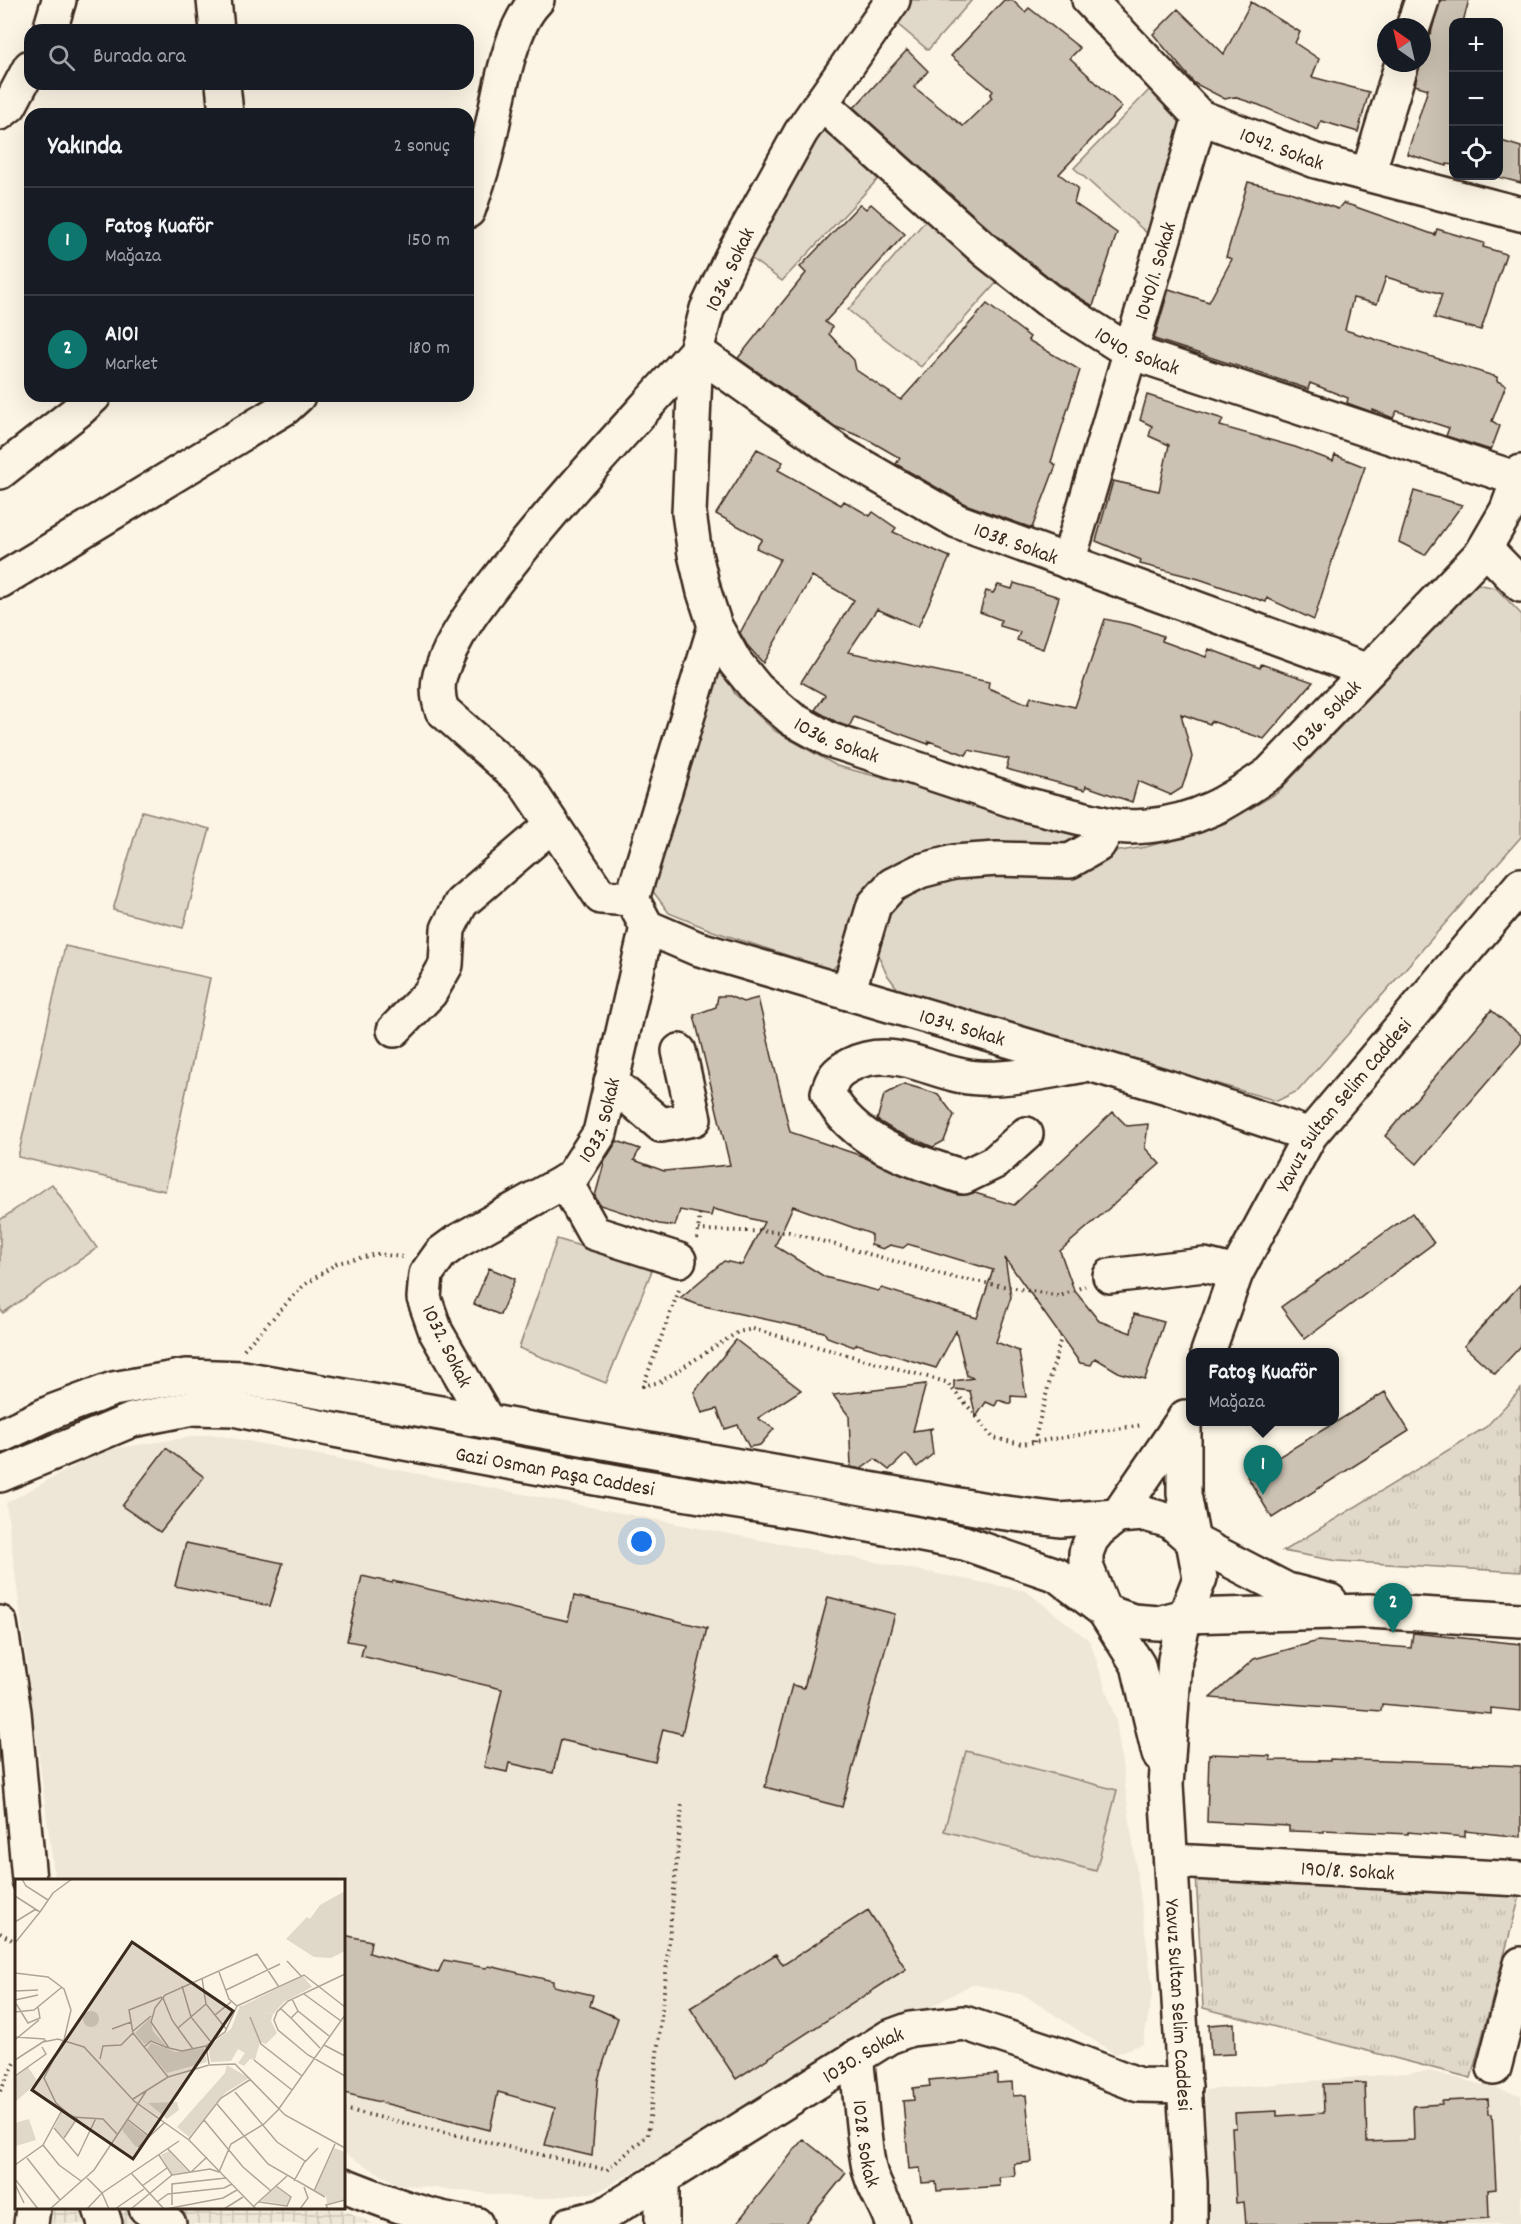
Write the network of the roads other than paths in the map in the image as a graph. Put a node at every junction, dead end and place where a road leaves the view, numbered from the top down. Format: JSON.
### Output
{"nodes":[{"id":1,"x":59,"y":0,"type":"edge"},
{"id":2,"x":214,"y":0,"type":"edge"},
{"id":3,"x":537,"y":0,"type":"edge"},
{"id":4,"x":893,"y":0,"type":"edge"},
{"id":5,"x":1089,"y":0,"type":"edge"},
{"id":6,"x":1422,"y":0,"type":"edge"},
{"id":7,"x":1416,"y":18,"type":"edge"},
{"id":8,"x":52,"y":24,"type":"edge"},
{"id":9,"x":216,"y":24,"type":"edge"},
{"id":10,"x":1399,"y":72,"type":"edge"},
{"id":11,"x":24,"y":78,"type":"edge"},
{"id":12,"x":224,"y":90,"type":"edge"},
{"id":13,"x":821,"y":103,"type":"junction"},
{"id":14,"x":225,"y":108,"type":"edge"},
{"id":15,"x":0,"y":113,"type":"edge"},
{"id":16,"x":1200,"y":117,"type":"junction"},
{"id":17,"x":1368,"y":174,"type":"junction"},
{"id":18,"x":474,"y":192,"type":"edge"},
{"id":19,"x":1521,"y":214,"type":"edge"},
{"id":20,"x":696,"y":351,"type":"junction"},
{"id":21,"x":1130,"y":352,"type":"junction"},
{"id":22,"x":87,"y":402,"type":"edge"},
{"id":23,"x":292,"y":402,"type":"edge"},
{"id":24,"x":0,"y":472,"type":"edge"},
{"id":25,"x":1520,"y":475,"type":"edge"},
{"id":26,"x":1485,"y":548,"type":"junction"},
{"id":27,"x":1068,"y":562,"type":"junction"},
{"id":28,"x":0,"y":581,"type":"edge"},
{"id":29,"x":1521,"y":585,"type":"edge"},
{"id":30,"x":715,"y":626,"type":"junction"},
{"id":31,"x":1368,"y":671,"type":"junction"},
{"id":32,"x":552,"y":825,"type":"junction"},
{"id":33,"x":1110,"y":825,"type":"junction"},
{"id":34,"x":1521,"y":885,"type":"edge"},
{"id":35,"x":640,"y":913,"type":"junction"},
{"id":36,"x":848,"y":993,"type":"junction"},
{"id":37,"x":394,"y":1030,"type":"dead end"},
{"id":38,"x":679,"y":1051,"type":"dead end"},
{"id":39,"x":1091,"y":1065,"type":"junction"},
{"id":40,"x":611,"y":1082,"type":"junction"},
{"id":41,"x":1026,"y":1134,"type":"dead end"},
{"id":42,"x":1310,"y":1136,"type":"junction"},
{"id":43,"x":565,"y":1181,"type":"junction"},
{"id":44,"x":445,"y":1251,"type":"joint"},
{"id":45,"x":679,"y":1260,"type":"road end"},
{"id":46,"x":1236,"y":1273,"type":"junction"},
{"id":47,"x":1110,"y":1276,"type":"road end"},
{"id":48,"x":1210,"y":1348,"type":"edge"},
{"id":49,"x":1186,"y":1414,"type":"edge"},
{"id":50,"x":488,"y":1422,"type":"junction"},
{"id":51,"x":1187,"y":1426,"type":"edge"},
{"id":52,"x":0,"y":1436,"type":"edge"},
{"id":53,"x":0,"y":1475,"type":"edge"},
{"id":54,"x":1118,"y":1515,"type":"junction"},
{"id":55,"x":1193,"y":1541,"type":"junction"},
{"id":56,"x":1104,"y":1611,"type":"junction"},
{"id":57,"x":1368,"y":1611,"type":"junction"},
{"id":58,"x":1185,"y":1616,"type":"junction"},
{"id":59,"x":1521,"y":1620,"type":"edge"},
{"id":60,"x":0,"y":1623,"type":"edge"},
{"id":61,"x":0,"y":1672,"type":"edge"},
{"id":62,"x":14,"y":1712,"type":"junction"},
{"id":63,"x":1166,"y":1785,"type":"junction"},
{"id":64,"x":1172,"y":1861,"type":"junction"},
{"id":65,"x":29,"y":1879,"type":"edge"},
{"id":66,"x":1521,"y":1879,"type":"edge"},
{"id":67,"x":1521,"y":1964,"type":"edge"},
{"id":68,"x":856,"y":2057,"type":"junction"},
{"id":69,"x":1494,"y":2068,"type":"dead end"},
{"id":70,"x":1185,"y":2086,"type":"junction"},
{"id":71,"x":662,"y":2180,"type":"junction"},
{"id":72,"x":345,"y":2185,"type":"edge"},
{"id":73,"x":33,"y":2209,"type":"edge"},
{"id":74,"x":100,"y":2209,"type":"edge"},
{"id":75,"x":147,"y":2209,"type":"edge"},
{"id":76,"x":457,"y":2223,"type":"edge"},
{"id":77,"x":31,"y":2224,"type":"edge"},
{"id":78,"x":105,"y":2224,"type":"edge"},
{"id":79,"x":169,"y":2224,"type":"edge"},
{"id":80,"x":570,"y":2224,"type":"edge"},
{"id":81,"x":662,"y":2224,"type":"edge"},
{"id":82,"x":892,"y":2224,"type":"edge"},
{"id":83,"x":1190,"y":2224,"type":"edge"}],
"edges":[{"from":1,"to":8,"type":"street"},
{"from":2,"to":9,"type":"street"},
{"from":3,"to":18,"type":"street"},
{"from":4,"to":13,"type":"street","name":"1036. Sokak"},
{"from":5,"to":16,"type":"street","name":"1042. Sokak"},
{"from":6,"to":7,"type":"street"},
{"from":10,"to":17,"type":"street"},
{"from":11,"to":15,"type":"street"},
{"from":12,"to":14,"type":"street"},
{"from":13,"to":20,"type":"street","name":"1036. Sokak"},
{"from":13,"to":21,"type":"street","name":"1040. Sokak"},
{"from":16,"to":17,"type":"street","name":"1042. Sokak"},
{"from":16,"to":21,"type":"street","name":"1040/1. Sokak"},
{"from":17,"to":19,"type":"street","name":"1042. Sokak"},
{"from":20,"to":27,"type":"street","name":"1038. Sokak"},
{"from":20,"to":30,"type":"street","name":"1036. Sokak"},
{"from":20,"to":32,"type":"street"},
{"from":21,"to":25,"type":"street","name":"1040. Sokak"},
{"from":21,"to":27,"type":"street","name":"1040/1. Sokak"},
{"from":22,"to":24,"type":"street"},
{"from":23,"to":28,"type":"street"},
{"from":25,"to":26,"type":"street","name":"1036. Sokak"},
{"from":26,"to":29,"type":"street"},
{"from":26,"to":31,"type":"street","name":"1036. Sokak"},
{"from":27,"to":31,"type":"street","name":"1038. Sokak"},
{"from":30,"to":33,"type":"street","name":"1036. Sokak"},
{"from":30,"to":35,"type":"street","name":"1033. Sokak"},
{"from":31,"to":33,"type":"street","name":"1036. Sokak"},
{"from":32,"to":35,"type":"street","name":"1034. Sokak"},
{"from":32,"to":37,"type":"street"},
{"from":33,"to":36,"type":"street"},
{"from":34,"to":42,"type":"street","name":"Yavuz Sultan Selim Caddesi"},
{"from":35,"to":36,"type":"street","name":"1034. Sokak"},
{"from":35,"to":40,"type":"street","name":"1033. Sokak"},
{"from":36,"to":39,"type":"street","name":"1034. Sokak"},
{"from":38,"to":40,"type":"street"},
{"from":39,"to":41,"type":"street"},
{"from":39,"to":42,"type":"street","name":"1034. Sokak"},
{"from":40,"to":43,"type":"street","name":"1033. Sokak"},
{"from":42,"to":46,"type":"street","name":"Yavuz Sultan Selim Caddesi"},
{"from":43,"to":44,"type":"street","name":"1033. Sokak"},
{"from":43,"to":45,"type":"street"},
{"from":44,"to":50,"type":"street","name":"1032. Sokak"},
{"from":46,"to":47,"type":"street"},
{"from":46,"to":48,"type":"street","name":"Yavuz Sultan Selim Caddesi"},
{"from":49,"to":54,"type":"street"},
{"from":50,"to":52,"type":"street","name":"Gazi Osman Paşa Caddesi"},
{"from":50,"to":54,"type":"street","name":"Gazi Osman Paşa Caddesi"},
{"from":51,"to":55,"type":"street","name":"Yavuz Sultan Selim Caddesi"},
{"from":53,"to":56,"type":"street","name":"Gazi Osman Paşa Caddesi"},
{"from":54,"to":55,"type":"street"},
{"from":54,"to":56,"type":"street"},
{"from":55,"to":57,"type":"street"},
{"from":55,"to":58,"type":"street","name":"Yavuz Sultan Selim Caddesi"},
{"from":56,"to":58,"type":"street"},
{"from":56,"to":63,"type":"street","name":"Yavuz Sultan Selim Caddesi"},
{"from":57,"to":58,"type":"street"},
{"from":57,"to":59,"type":"street"},
{"from":58,"to":63,"type":"street","name":"Yavuz Sultan Selim Caddesi"},
{"from":60,"to":62,"type":"street"},
{"from":61,"to":62,"type":"street"},
{"from":62,"to":65,"type":"street"},
{"from":63,"to":64,"type":"street","name":"Yavuz Sultan Selim Caddesi"},
{"from":64,"to":66,"type":"street","name":"190/8. Sokak"},
{"from":64,"to":70,"type":"street","name":"Yavuz Sultan Selim Caddesi"},
{"from":67,"to":69,"type":"street"},
{"from":68,"to":70,"type":"street","name":"1030. Sokak"},
{"from":68,"to":71,"type":"street","name":"1030. Sokak"},
{"from":68,"to":82,"type":"street","name":"1028. Sokak"},
{"from":70,"to":83,"type":"street","name":"Yavuz Sultan Selim Caddesi"},
{"from":71,"to":80,"type":"street","name":"1030. Sokak"},
{"from":71,"to":81,"type":"street"},
{"from":72,"to":76,"type":"street"},
{"from":73,"to":77,"type":"street"},
{"from":74,"to":78,"type":"street"},
{"from":75,"to":79,"type":"street"}]}
